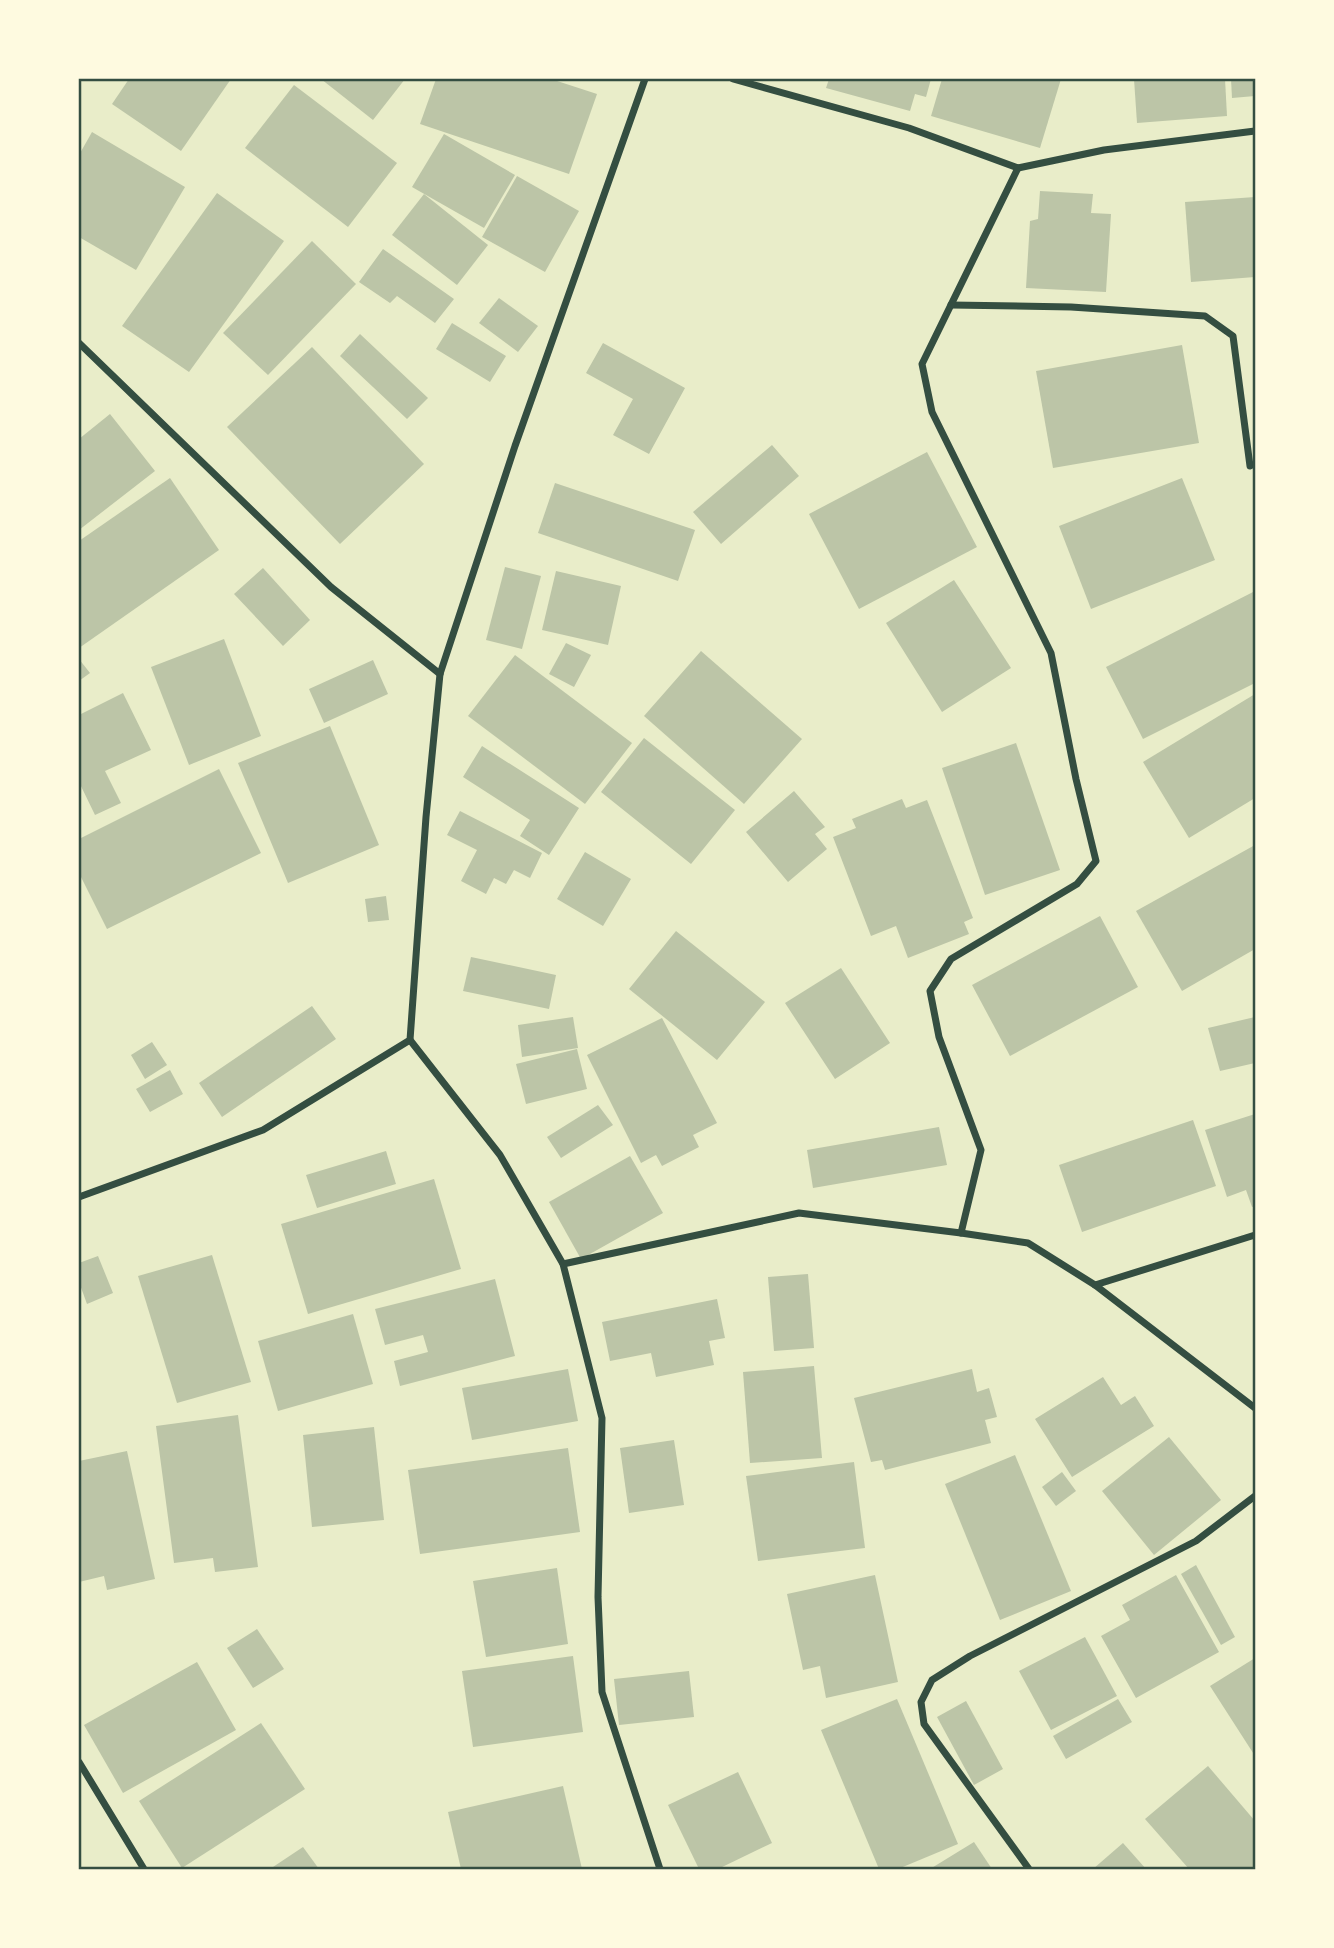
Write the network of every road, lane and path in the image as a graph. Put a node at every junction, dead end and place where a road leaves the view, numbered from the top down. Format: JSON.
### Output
{"nodes":[{"id":1,"x":645,"y":79,"type":"edge"},
{"id":2,"x":733,"y":79,"type":"edge"},
{"id":3,"x":1255,"y":131,"type":"edge"},
{"id":4,"x":1018,"y":168,"type":"junction"},
{"id":5,"x":951,"y":305,"type":"junction"},
{"id":6,"x":79,"y":343,"type":"edge"},
{"id":7,"x":1250,"y":466,"type":"dead end"},
{"id":8,"x":440,"y":674,"type":"junction"},
{"id":9,"x":410,"y":1040,"type":"junction"},
{"id":10,"x":79,"y":1196,"type":"edge"},
{"id":11,"x":961,"y":1233,"type":"junction"},
{"id":12,"x":1255,"y":1235,"type":"edge"},
{"id":13,"x":563,"y":1264,"type":"junction"},
{"id":14,"x":1095,"y":1285,"type":"junction"},
{"id":15,"x":1255,"y":1408,"type":"edge"},
{"id":16,"x":1255,"y":1496,"type":"edge"},
{"id":17,"x":79,"y":1762,"type":"edge"},
{"id":18,"x":144,"y":1869,"type":"edge"},
{"id":19,"x":660,"y":1869,"type":"edge"},
{"id":20,"x":1029,"y":1869,"type":"edge"}],
"edges":[{"from":1,"to":8,"type":"street"},
{"from":2,"to":4,"type":"street"},
{"from":3,"to":4,"type":"street"},
{"from":4,"to":5,"type":"street"},
{"from":5,"to":7,"type":"street"},
{"from":5,"to":11,"type":"street"},
{"from":6,"to":8,"type":"street"},
{"from":8,"to":9,"type":"street"},
{"from":9,"to":10,"type":"street"},
{"from":9,"to":13,"type":"street"},
{"from":11,"to":13,"type":"street"},
{"from":11,"to":14,"type":"street"},
{"from":12,"to":14,"type":"street"},
{"from":13,"to":19,"type":"street"},
{"from":14,"to":15,"type":"street"},
{"from":16,"to":20,"type":"street"},
{"from":17,"to":18,"type":"street"}]}
